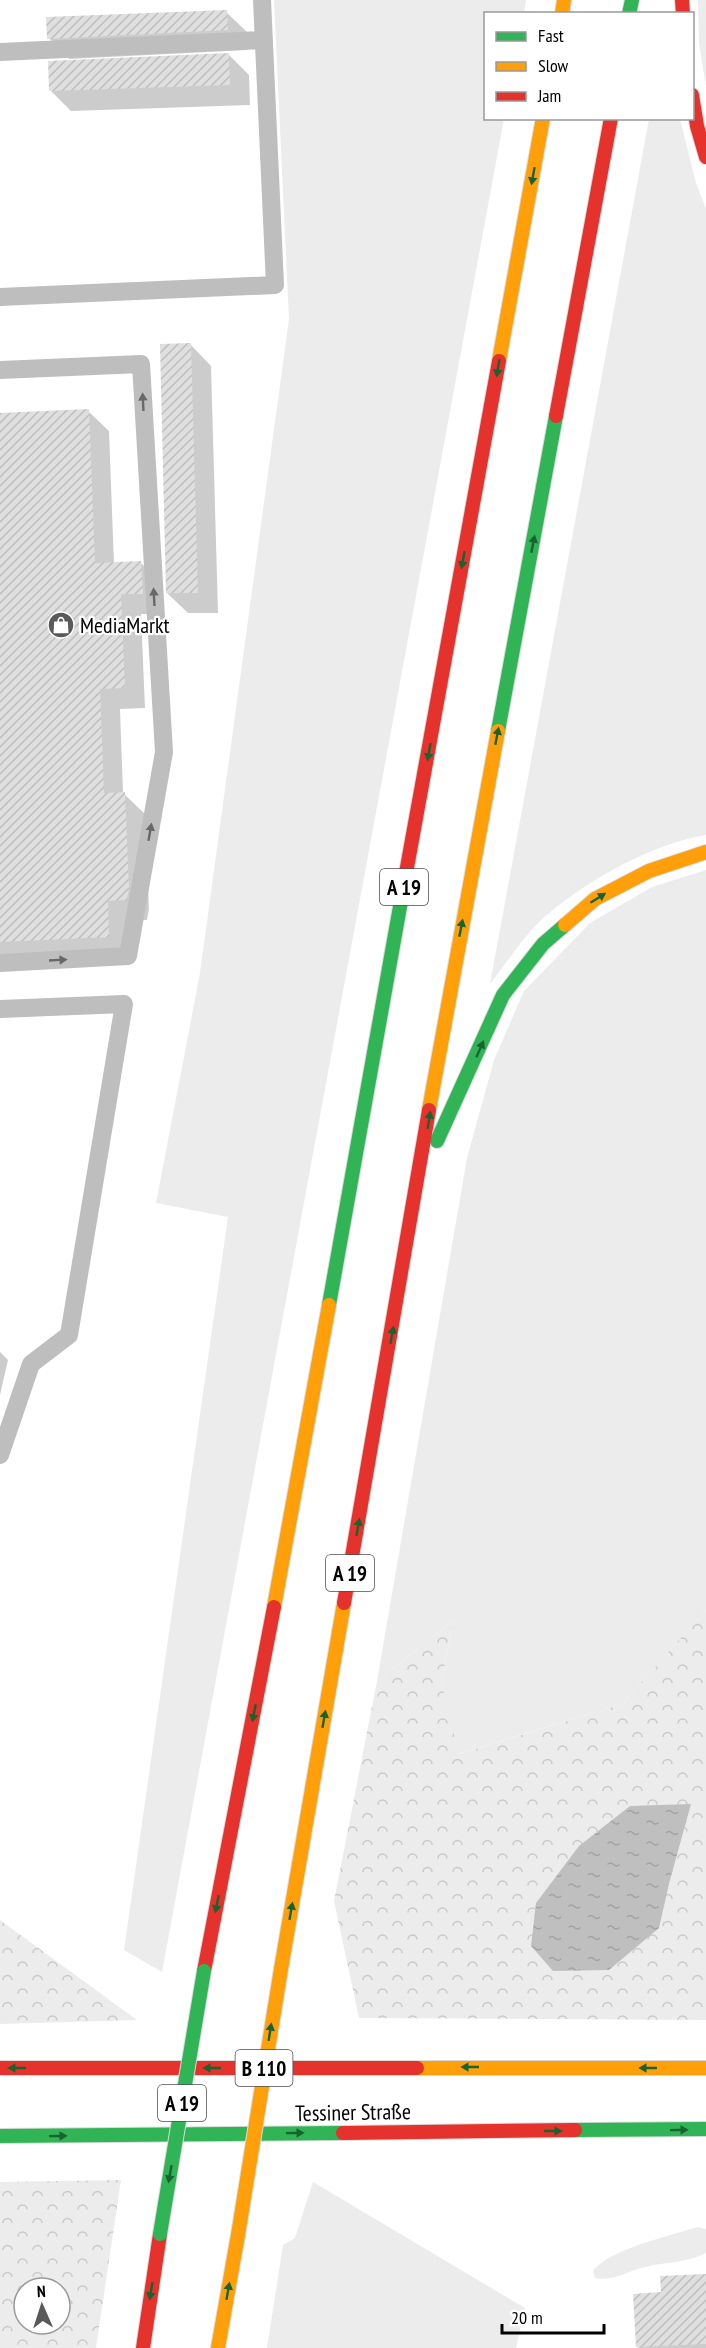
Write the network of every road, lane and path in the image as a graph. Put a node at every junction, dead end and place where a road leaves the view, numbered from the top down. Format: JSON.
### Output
{"nodes":[{"id":1,"x":262,"y":0,"type":"edge"},
{"id":2,"x":264,"y":40,"type":"junction"},
{"id":3,"x":0,"y":52,"type":"edge"},
{"id":4,"x":694,"y":101,"type":"edge"},
{"id":5,"x":543,"y":120,"type":"edge"},
{"id":6,"x":611,"y":120,"type":"edge"},
{"id":7,"x":706,"y":157,"type":"edge"},
{"id":8,"x":0,"y":297,"type":"edge"},
{"id":9,"x":0,"y":370,"type":"edge"},
{"id":10,"x":706,"y":852,"type":"edge"},
{"id":11,"x":0,"y":963,"type":"edge"},
{"id":12,"x":0,"y":1009,"type":"edge"},
{"id":13,"x":419,"y":1178,"type":"junction"},
{"id":14,"x":0,"y":1455,"type":"edge"},
{"id":15,"x":0,"y":2068,"type":"edge"},
{"id":16,"x":706,"y":2068,"type":"edge"},
{"id":17,"x":706,"y":2130,"type":"edge"},
{"id":18,"x":0,"y":2136,"type":"edge"},
{"id":19,"x":143,"y":2348,"type":"edge"},
{"id":20,"x":218,"y":2348,"type":"edge"}],
"edges":[{"from":1,"to":2,"type":"lane"},
{"from":2,"to":3,"type":"lane"},
{"from":2,"to":8,"type":"lane"},
{"from":4,"to":7,"type":"main road"},
{"from":5,"to":19,"type":"main road","number":"A 19","one_way":true,"bridge":true},
{"from":13,"to":6,"type":"main road","number":"A 19","one_way":true},
{"from":11,"to":9,"type":"lane","one_way":true},
{"from":13,"to":10,"type":"main road","one_way":true},
{"from":12,"to":14,"type":"lane"},
{"from":20,"to":13,"type":"main road","number":"A 19","one_way":true,"bridge":true},
{"from":16,"to":15,"type":"main road","name":"Tessiner Straße","number":"B 110","one_way":true},
{"from":18,"to":17,"type":"main road","name":"Tessiner Straße","one_way":true}]}
